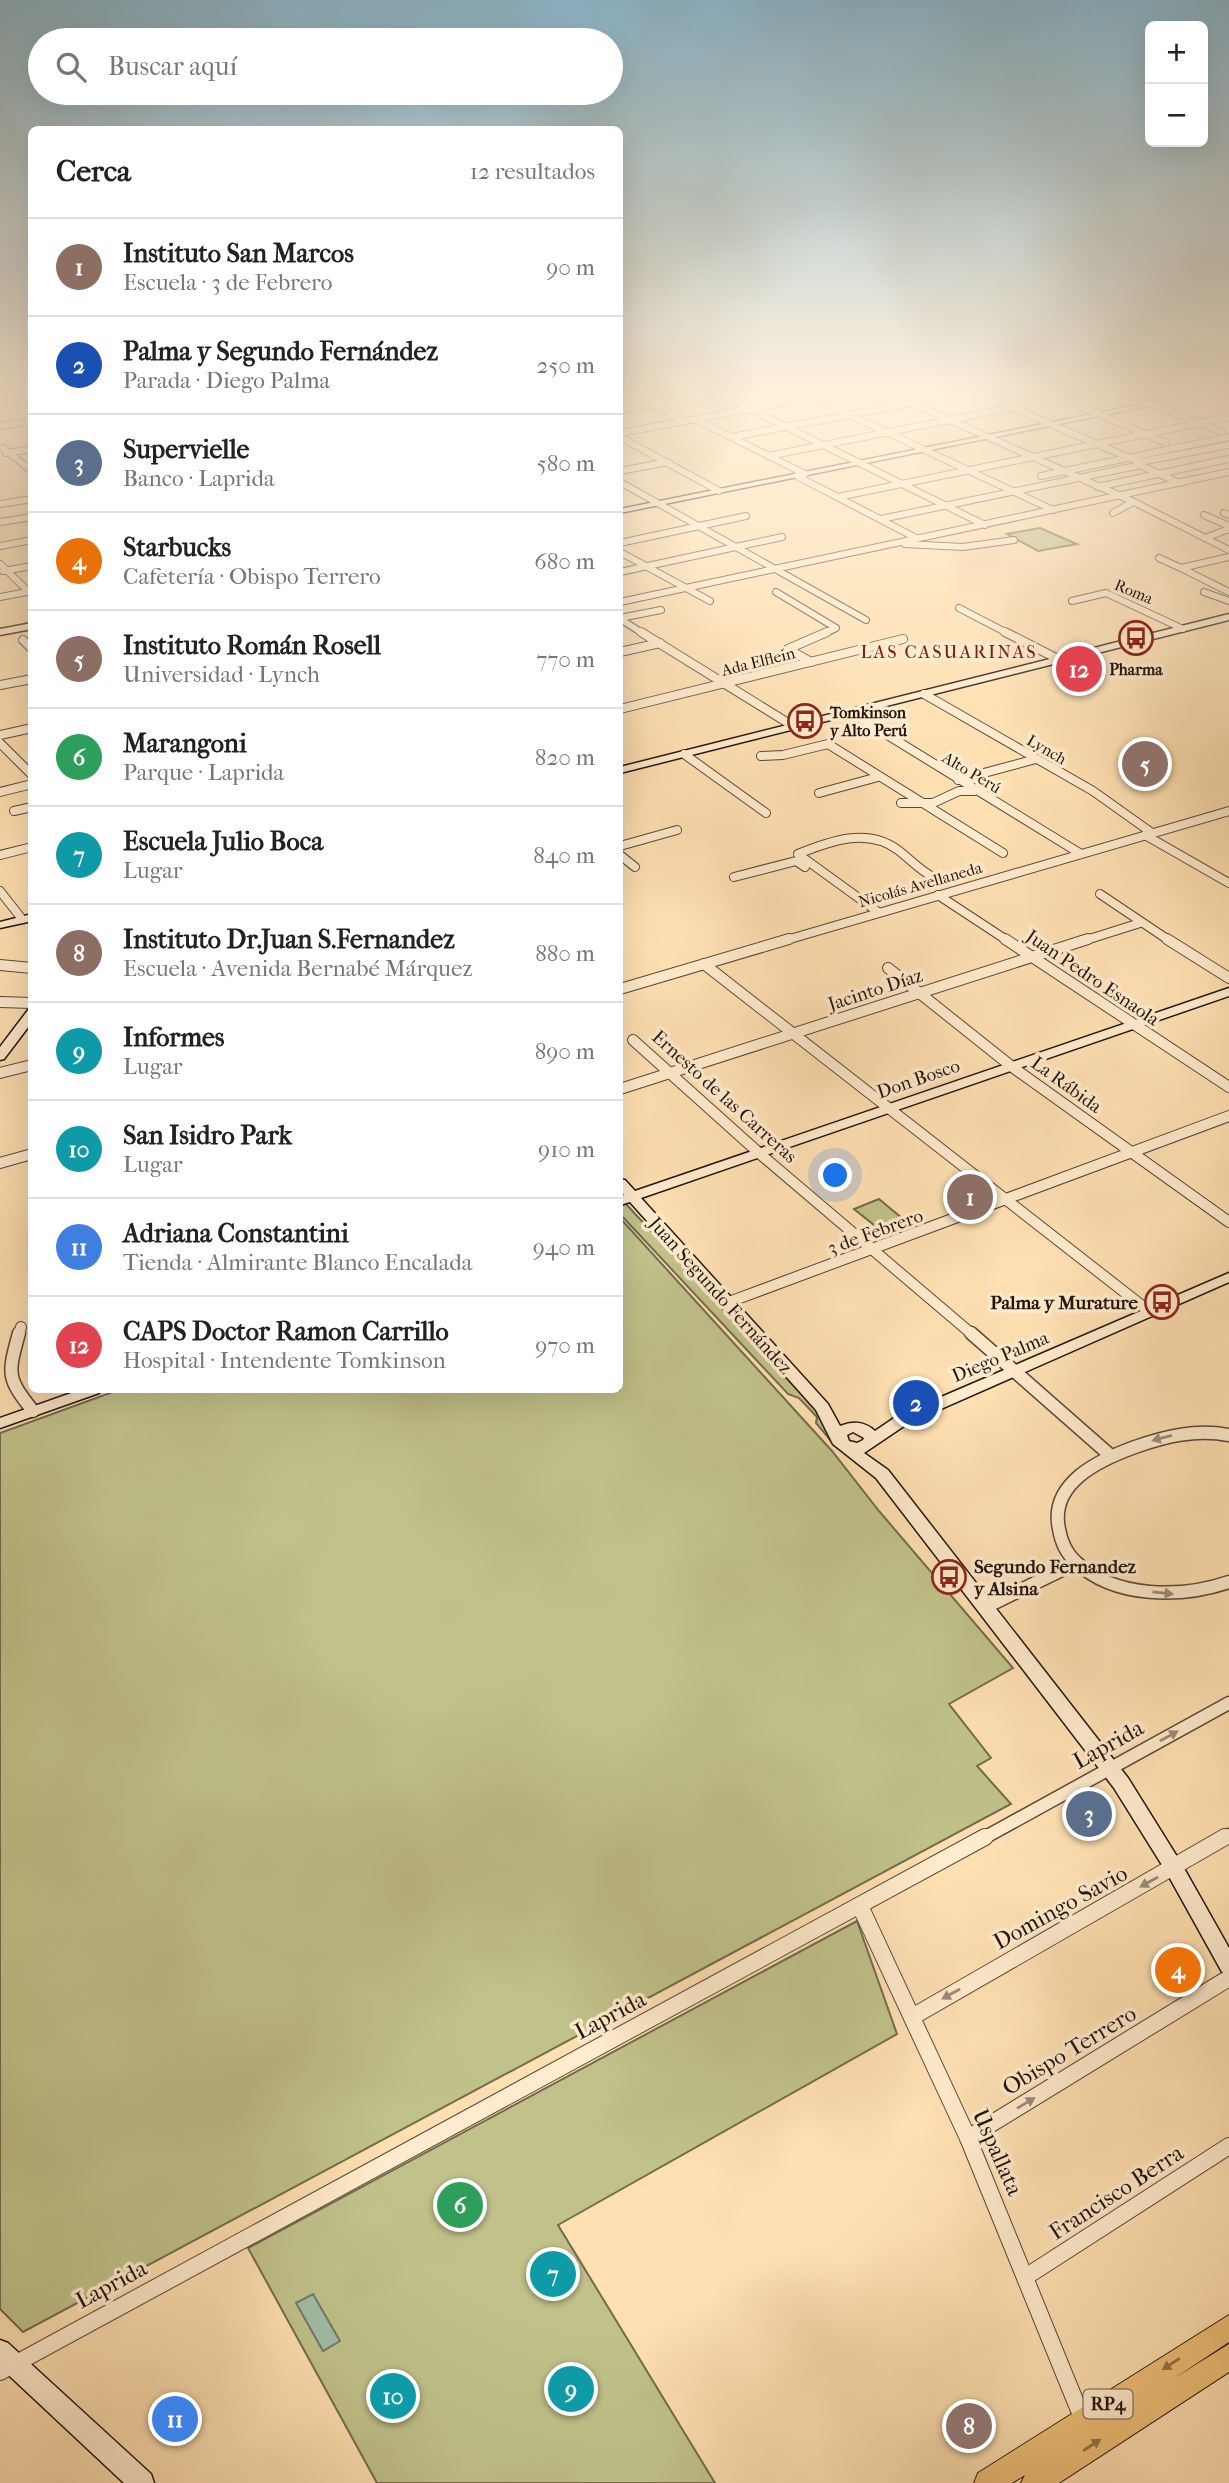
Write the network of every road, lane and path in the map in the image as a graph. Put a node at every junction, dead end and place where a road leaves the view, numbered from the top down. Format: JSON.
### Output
{"nodes":[{"id":1,"x":666,"y":508,"type":"edge"},
{"id":2,"x":859,"y":508,"type":"edge"},
{"id":3,"x":933,"y":508,"type":"edge"},
{"id":4,"x":952,"y":508,"type":"edge"},
{"id":5,"x":1048,"y":508,"type":"edge"},
{"id":6,"x":1063,"y":508,"type":"edge"},
{"id":7,"x":1122,"y":508,"type":"edge"},
{"id":8,"x":1145,"y":508,"type":"edge"},
{"id":9,"x":1053,"y":510,"type":"junction"},
{"id":10,"x":1113,"y":513,"type":"dead end"},
{"id":11,"x":1204,"y":515,"type":"dead end"},
{"id":12,"x":746,"y":516,"type":"dead end"},
{"id":13,"x":28,"y":517,"type":"edge"},
{"id":14,"x":881,"y":519,"type":"junction"},
{"id":15,"x":0,"y":522,"type":"edge"},
{"id":16,"x":985,"y":525,"type":"junction"},
{"id":17,"x":698,"y":526,"type":"junction"},
{"id":18,"x":1229,"y":527,"type":"edge"},
{"id":19,"x":782,"y":537,"type":"dead end"},
{"id":20,"x":916,"y":538,"type":"junction"},
{"id":21,"x":1205,"y":538,"type":"junction"},
{"id":22,"x":1014,"y":540,"type":"dead end"},
{"id":23,"x":28,"y":541,"type":"edge"},
{"id":24,"x":623,"y":542,"type":"edge"},
{"id":25,"x":898,"y":543,"type":"junction"},
{"id":26,"x":0,"y":546,"type":"edge"},
{"id":27,"x":736,"y":547,"type":"junction"},
{"id":28,"x":1229,"y":550,"type":"edge"},
{"id":29,"x":623,"y":554,"type":"edge"},
{"id":30,"x":1229,"y":557,"type":"edge"},
{"id":31,"x":1159,"y":558,"type":"dead end"},
{"id":32,"x":0,"y":564,"type":"edge"},
{"id":33,"x":647,"y":566,"type":"junction"},
{"id":34,"x":28,"y":567,"type":"edge"},
{"id":35,"x":776,"y":570,"type":"junction"},
{"id":36,"x":1182,"y":570,"type":"junction"},
{"id":37,"x":3,"y":571,"type":"edge"},
{"id":38,"x":623,"y":571,"type":"edge"},
{"id":39,"x":687,"y":587,"type":"junction"},
{"id":40,"x":28,"y":590,"type":"edge"},
{"id":41,"x":28,"y":592,"type":"edge"},
{"id":42,"x":776,"y":592,"type":"dead end"},
{"id":43,"x":1204,"y":592,"type":"dead end"},
{"id":44,"x":1229,"y":592,"type":"edge"},
{"id":45,"x":0,"y":597,"type":"edge"},
{"id":46,"x":623,"y":601,"type":"edge"},
{"id":47,"x":710,"y":601,"type":"dead end"},
{"id":48,"x":1072,"y":601,"type":"dead end"},
{"id":49,"x":1229,"y":601,"type":"edge"},
{"id":50,"x":960,"y":608,"type":"dead end"},
{"id":51,"x":661,"y":610,"type":"dead end"},
{"id":52,"x":1229,"y":617,"type":"edge"},
{"id":53,"x":623,"y":618,"type":"edge"},
{"id":54,"x":866,"y":620,"type":"dead end"},
{"id":55,"x":623,"y":621,"type":"edge"},
{"id":56,"x":28,"y":627,"type":"edge"},
{"id":57,"x":1183,"y":629,"type":"junction"},
{"id":58,"x":0,"y":632,"type":"edge"},
{"id":59,"x":894,"y":634,"type":"dead end"},
{"id":60,"x":23,"y":640,"type":"dead end"},
{"id":61,"x":660,"y":643,"type":"junction"},
{"id":62,"x":28,"y":645,"type":"edge"},
{"id":63,"x":623,"y":651,"type":"edge"},
{"id":64,"x":1058,"y":659,"type":"junction"},
{"id":65,"x":811,"y":662,"type":"junction"},
{"id":66,"x":28,"y":680,"type":"edge"},
{"id":67,"x":725,"y":684,"type":"junction"},
{"id":68,"x":0,"y":685,"type":"edge"},
{"id":69,"x":924,"y":694,"type":"junction"},
{"id":70,"x":623,"y":708,"type":"edge"},
{"id":71,"x":850,"y":712,"type":"junction"},
{"id":72,"x":793,"y":726,"type":"junction"},
{"id":73,"x":28,"y":729,"type":"edge"},
{"id":74,"x":0,"y":735,"type":"edge"},
{"id":75,"x":0,"y":743,"type":"edge"},
{"id":76,"x":684,"y":754,"type":"junction"},
{"id":77,"x":761,"y":756,"type":"dead end"},
{"id":78,"x":1036,"y":759,"type":"junction"},
{"id":79,"x":623,"y":769,"type":"edge"},
{"id":80,"x":28,"y":771,"type":"edge"},
{"id":81,"x":878,"y":778,"type":"junction"},
{"id":82,"x":958,"y":780,"type":"junction"},
{"id":83,"x":28,"y":786,"type":"edge"},
{"id":84,"x":0,"y":792,"type":"edge"},
{"id":85,"x":978,"y":792,"type":"junction"},
{"id":86,"x":819,"y":793,"type":"dead end"},
{"id":87,"x":901,"y":803,"type":"dead end"},
{"id":88,"x":920,"y":804,"type":"junction"},
{"id":89,"x":28,"y":808,"type":"edge"},
{"id":90,"x":14,"y":811,"type":"dead end"},
{"id":91,"x":1229,"y":811,"type":"edge"},
{"id":92,"x":766,"y":813,"type":"dead end"},
{"id":93,"x":677,"y":830,"type":"dead end"},
{"id":94,"x":1149,"y":834,"type":"junction"},
{"id":95,"x":623,"y":845,"type":"edge"},
{"id":96,"x":28,"y":848,"type":"edge"},
{"id":97,"x":1003,"y":853,"type":"dead end"},
{"id":98,"x":1081,"y":854,"type":"junction"},
{"id":99,"x":0,"y":855,"type":"edge"},
{"id":100,"x":623,"y":857,"type":"edge"},
{"id":101,"x":635,"y":867,"type":"dead end"},
{"id":102,"x":734,"y":877,"type":"dead end"},
{"id":103,"x":933,"y":877,"type":"dead end"},
{"id":104,"x":1229,"y":883,"type":"edge"},
{"id":105,"x":0,"y":891,"type":"edge"},
{"id":106,"x":1100,"y":894,"type":"dead end"},
{"id":107,"x":939,"y":895,"type":"junction"},
{"id":108,"x":874,"y":914,"type":"junction"},
{"id":109,"x":27,"y":918,"type":"edge"},
{"id":110,"x":1140,"y":923,"type":"junction"},
{"id":111,"x":0,"y":925,"type":"edge"},
{"id":112,"x":1033,"y":958,"type":"junction"},
{"id":113,"x":704,"y":964,"type":"junction"},
{"id":114,"x":0,"y":965,"type":"edge"},
{"id":115,"x":28,"y":968,"type":"edge"},
{"id":116,"x":888,"y":968,"type":"dead end"},
{"id":117,"x":1229,"y":978,"type":"edge"},
{"id":118,"x":623,"y":988,"type":"edge"},
{"id":119,"x":1229,"y":992,"type":"edge"},
{"id":120,"x":918,"y":994,"type":"junction"},
{"id":121,"x":0,"y":1002,"type":"edge"},
{"id":122,"x":28,"y":1003,"type":"edge"},
{"id":123,"x":28,"y":1018,"type":"edge"},
{"id":124,"x":1134,"y":1025,"type":"junction"},
{"id":125,"x":793,"y":1034,"type":"junction"},
{"id":126,"x":633,"y":1040,"type":"dead end"},
{"id":127,"x":0,"y":1056,"type":"edge"},
{"id":128,"x":28,"y":1066,"type":"edge"},
{"id":129,"x":1012,"y":1066,"type":"junction"},
{"id":130,"x":0,"y":1073,"type":"edge"},
{"id":131,"x":669,"y":1074,"type":"junction"},
{"id":132,"x":623,"y":1087,"type":"edge"},
{"id":133,"x":1229,"y":1087,"type":"edge"},
{"id":134,"x":888,"y":1108,"type":"junction"},
{"id":135,"x":1229,"y":1116,"type":"edge"},
{"id":136,"x":759,"y":1153,"type":"junction"},
{"id":137,"x":1133,"y":1154,"type":"junction"},
{"id":138,"x":28,"y":1155,"type":"edge"},
{"id":139,"x":0,"y":1163,"type":"edge"},
{"id":140,"x":625,"y":1199,"type":"edge"},
{"id":141,"x":1006,"y":1201,"type":"junction"},
{"id":142,"x":1229,"y":1222,"type":"edge"},
{"id":143,"x":874,"y":1250,"type":"junction"},
{"id":144,"x":1229,"y":1277,"type":"edge"},
{"id":145,"x":729,"y":1302,"type":"junction"},
{"id":146,"x":1150,"y":1312,"type":"junction"},
{"id":147,"x":21,"y":1327,"type":"dead end"},
{"id":148,"x":1015,"y":1371,"type":"junction"},
{"id":149,"x":85,"y":1393,"type":"edge"},
{"id":150,"x":824,"y":1408,"type":"junction"},
{"id":151,"x":33,"y":1411,"type":"junction"},
{"id":152,"x":902,"y":1420,"type":"junction"},
{"id":153,"x":0,"y":1423,"type":"edge"},
{"id":154,"x":857,"y":1427,"type":"junction"},
{"id":155,"x":1229,"y":1435,"type":"edge"},
{"id":156,"x":842,"y":1442,"type":"junction"},
{"id":157,"x":871,"y":1442,"type":"junction"},
{"id":158,"x":1111,"y":1456,"type":"junction"},
{"id":159,"x":881,"y":1474,"type":"junction"},
{"id":160,"x":1076,"y":1563,"type":"junction"},
{"id":161,"x":1229,"y":1582,"type":"edge"},
{"id":162,"x":986,"y":1607,"type":"junction"},
{"id":163,"x":1229,"y":1703,"type":"edge"},
{"id":164,"x":1110,"y":1769,"type":"junction"},
{"id":165,"x":1229,"y":1835,"type":"edge"},
{"id":166,"x":1174,"y":1868,"type":"junction"},
{"id":167,"x":860,"y":1906,"type":"junction"},
{"id":168,"x":1229,"y":1966,"type":"edge"},
{"id":169,"x":1229,"y":1978,"type":"edge"},
{"id":170,"x":912,"y":2017,"type":"junction"},
{"id":171,"x":968,"y":2138,"type":"junction"},
{"id":172,"x":1229,"y":2146,"type":"edge"},
{"id":173,"x":1027,"y":2276,"type":"junction"},
{"id":174,"x":1229,"y":2327,"type":"edge"},
{"id":175,"x":1229,"y":2357,"type":"edge"},
{"id":176,"x":4,"y":2362,"type":"edge"},
{"id":177,"x":1083,"y":2420,"type":"junction"},
{"id":178,"x":142,"y":2483,"type":"edge"},
{"id":179,"x":988,"y":2483,"type":"edge"},
{"id":180,"x":1035,"y":2483,"type":"edge"}],
"edges":[{"from":1,"to":17,"type":"street"},
{"from":2,"to":14,"type":"street"},
{"from":3,"to":14,"type":"street"},
{"from":4,"to":16,"type":"street"},
{"from":5,"to":9,"type":"street"},
{"from":6,"to":9,"type":"street"},
{"from":7,"to":10,"type":"street"},
{"from":8,"to":21,"type":"street"},
{"from":9,"to":16,"type":"street"},
{"from":11,"to":18,"type":"street"},
{"from":12,"to":17,"type":"street"},
{"from":13,"to":15,"type":"street"},
{"from":14,"to":20,"type":"street"},
{"from":16,"to":20,"type":"street"},
{"from":17,"to":24,"type":"street"},
{"from":17,"to":27,"type":"street"},
{"from":18,"to":21,"type":"street"},
{"from":19,"to":27,"type":"street"},
{"from":20,"to":25,"type":"street"},
{"from":21,"to":28,"type":"street"},
{"from":22,"to":25,"type":"street"},
{"from":23,"to":26,"type":"street"},
{"from":25,"to":35,"type":"street"},
{"from":27,"to":33,"type":"street"},
{"from":27,"to":35,"type":"street"},
{"from":29,"to":33,"type":"street"},
{"from":30,"to":36,"type":"street"},
{"from":31,"to":36,"type":"street"},
{"from":32,"to":37,"type":"street"},
{"from":33,"to":38,"type":"street"},
{"from":33,"to":39,"type":"street"},
{"from":34,"to":37,"type":"street"},
{"from":35,"to":39,"type":"street"},
{"from":35,"to":54,"type":"street"},
{"from":36,"to":44,"type":"street"},
{"from":37,"to":40,"type":"street"},
{"from":39,"to":46,"type":"street"},
{"from":39,"to":47,"type":"street"},
{"from":41,"to":45,"type":"street"},
{"from":42,"to":65,"type":"street"},
{"from":43,"to":49,"type":"street"},
{"from":48,"to":57,"type":"street","name":"Roma"},
{"from":50,"to":64,"type":"street"},
{"from":51,"to":53,"type":"street"},
{"from":52,"to":57,"type":"street"},
{"from":55,"to":61,"type":"street"},
{"from":56,"to":58,"type":"street"},
{"from":57,"to":64,"type":"street"},
{"from":59,"to":65,"type":"street","name":"Ada Elflein"},
{"from":60,"to":62,"type":"street"},
{"from":61,"to":63,"type":"street"},
{"from":61,"to":67,"type":"street"},
{"from":64,"to":69,"type":"street"},
{"from":65,"to":67,"type":"street","name":"Ada Elflein"},
{"from":66,"to":68,"type":"street"},
{"from":67,"to":70,"type":"street","name":"Ada Elflein"},
{"from":67,"to":72,"type":"street"},
{"from":69,"to":71,"type":"street"},
{"from":69,"to":78,"type":"street","name":"Lynch"},
{"from":71,"to":72,"type":"street"},
{"from":71,"to":82,"type":"street","name":"Alto Perú"},
{"from":72,"to":76,"type":"street"},
{"from":73,"to":74,"type":"street"},
{"from":75,"to":80,"type":"street"},
{"from":76,"to":79,"type":"street"},
{"from":76,"to":92,"type":"street"},
{"from":77,"to":81,"type":"street"},
{"from":78,"to":82,"type":"street"},
{"from":78,"to":94,"type":"street","name":"Lynch"},
{"from":81,"to":86,"type":"street"},
{"from":81,"to":88,"type":"street"},
{"from":82,"to":85,"type":"street","name":"Alto Perú"},
{"from":83,"to":84,"type":"street"},
{"from":85,"to":88,"type":"street"},
{"from":85,"to":98,"type":"street","name":"Alto Perú"},
{"from":87,"to":88,"type":"street"},
{"from":88,"to":97,"type":"street"},
{"from":89,"to":90,"type":"street"},
{"from":91,"to":94,"type":"street","name":"Nicolás Avellaneda"},
{"from":93,"to":95,"type":"street"},
{"from":94,"to":98,"type":"street","name":"Nicolás Avellaneda"},
{"from":94,"to":104,"type":"street","name":"Lynch"},
{"from":96,"to":99,"type":"street"},
{"from":98,"to":107,"type":"street","name":"Nicolás Avellaneda"},
{"from":100,"to":101,"type":"street"},
{"from":102,"to":108,"type":"street"},
{"from":103,"to":108,"type":"street"},
{"from":105,"to":109,"type":"street"},
{"from":106,"to":110,"type":"street"},
{"from":107,"to":108,"type":"street","name":"Nicolás Avellaneda"},
{"from":107,"to":112,"type":"street","name":"Juan Pedro Esnaola"},
{"from":108,"to":113,"type":"street","name":"Nicolás Avellaneda"},
{"from":109,"to":111,"type":"street"},
{"from":110,"to":112,"type":"street","name":"Jacinto Díaz"},
{"from":110,"to":117,"type":"street"},
{"from":112,"to":120,"type":"street","name":"Jacinto Díaz"},
{"from":112,"to":124,"type":"street","name":"Juan Pedro Esnaola"},
{"from":113,"to":118,"type":"street","name":"Nicolás Avellaneda"},
{"from":113,"to":125,"type":"street"},
{"from":114,"to":115,"type":"street"},
{"from":116,"to":120,"type":"street","name":"La Rábida"},
{"from":119,"to":124,"type":"street","name":"Don Bosco"},
{"from":120,"to":125,"type":"street","name":"Jacinto Díaz"},
{"from":120,"to":129,"type":"street","name":"La Rábida"},
{"from":121,"to":122,"type":"street"},
{"from":123,"to":127,"type":"street"},
{"from":124,"to":129,"type":"street","name":"Don Bosco"},
{"from":124,"to":133,"type":"street","name":"Juan Pedro Esnaola"},
{"from":125,"to":131,"type":"street","name":"Jacinto Díaz"},
{"from":125,"to":134,"type":"street"},
{"from":126,"to":131,"type":"street","name":"Ernesto de las Carreras"},
{"from":128,"to":130,"type":"street"},
{"from":129,"to":134,"type":"street","name":"Don Bosco"},
{"from":129,"to":137,"type":"street","name":"La Rábida"},
{"from":131,"to":132,"type":"street","name":"Jacinto Díaz"},
{"from":131,"to":136,"type":"street","name":"Ernesto de las Carreras"},
{"from":134,"to":136,"type":"street","name":"Don Bosco"},
{"from":134,"to":141,"type":"street"},
{"from":135,"to":137,"type":"street","name":"3 de Febrero"},
{"from":136,"to":140,"type":"street","name":"Don Bosco"},
{"from":136,"to":143,"type":"street","name":"Ernesto de las Carreras"},
{"from":137,"to":141,"type":"street","name":"3 de Febrero"},
{"from":137,"to":142,"type":"street","name":"La Rábida"},
{"from":138,"to":139,"type":"street"},
{"from":140,"to":145,"type":"street","name":"Juan Segundo Fernández"},
{"from":141,"to":143,"type":"street","name":"3 de Febrero"},
{"from":141,"to":146,"type":"street"},
{"from":143,"to":145,"type":"street","name":"3 de Febrero"},
{"from":143,"to":148,"type":"street","name":"Ernesto de las Carreras"},
{"from":144,"to":146,"type":"street","name":"Diego Palma"},
{"from":145,"to":150,"type":"street","name":"Juan Segundo Fernández"},
{"from":146,"to":148,"type":"street","name":"Diego Palma"},
{"from":147,"to":151,"type":"street"},
{"from":148,"to":152,"type":"street","name":"Diego Palma"},
{"from":148,"to":158,"type":"street","name":"Ernesto de las Carreras"},
{"from":149,"to":151,"type":"street"},
{"from":150,"to":154,"type":"street","name":"Juan Segundo Fernández"},
{"from":150,"to":156,"type":"street","name":"Juan Segundo Fernández"},
{"from":151,"to":153,"type":"street"},
{"from":152,"to":154,"type":"street","name":"Diego Palma"},
{"from":152,"to":157,"type":"street","name":"Diego Palma"},
{"from":154,"to":156,"type":"street"},
{"from":154,"to":157,"type":"street","name":"Juan Segundo Fernández"},
{"from":155,"to":158,"type":"street","one_way":true},
{"from":156,"to":157,"type":"street"},
{"from":156,"to":159,"type":"street","name":"Juan Segundo Fernández"},
{"from":157,"to":159,"type":"street","name":"Juan Segundo Fernández"},
{"from":158,"to":160,"type":"street"},
{"from":159,"to":162,"type":"street","name":"Juan Segundo Fernández"},
{"from":160,"to":161,"type":"street","one_way":true},
{"from":160,"to":162,"type":"street"},
{"from":162,"to":164,"type":"street","name":"Juan Segundo Fernández"},
{"from":164,"to":163,"type":"street","name":"Laprida","one_way":true},
{"from":164,"to":166,"type":"street","name":"Juan Segundo Fernández"},
{"from":164,"to":167,"type":"street","name":"Laprida"},
{"from":165,"to":166,"type":"street","name":"Domingo Savio"},
{"from":166,"to":168,"type":"street","name":"Juan Segundo Fernández"},
{"from":166,"to":170,"type":"street","name":"Domingo Savio","one_way":true},
{"from":167,"to":170,"type":"street","name":"Uspallata"},
{"from":167,"to":176,"type":"street","name":"Laprida"},
{"from":171,"to":169,"type":"street","name":"Obispo Terrero","one_way":true},
{"from":170,"to":171,"type":"street","name":"Uspallata"},
{"from":171,"to":173,"type":"street","name":"Uspallata"},
{"from":172,"to":173,"type":"street","name":"Francisco Berra"},
{"from":173,"to":177,"type":"street","name":"Uspallata"},
{"from":174,"to":177,"type":"main road","number":"RP4","one_way":true},
{"from":180,"to":175,"type":"main road","number":"RP4","one_way":true},
{"from":176,"to":178,"type":"street"},
{"from":177,"to":179,"type":"main road","number":"RP4"}]}
